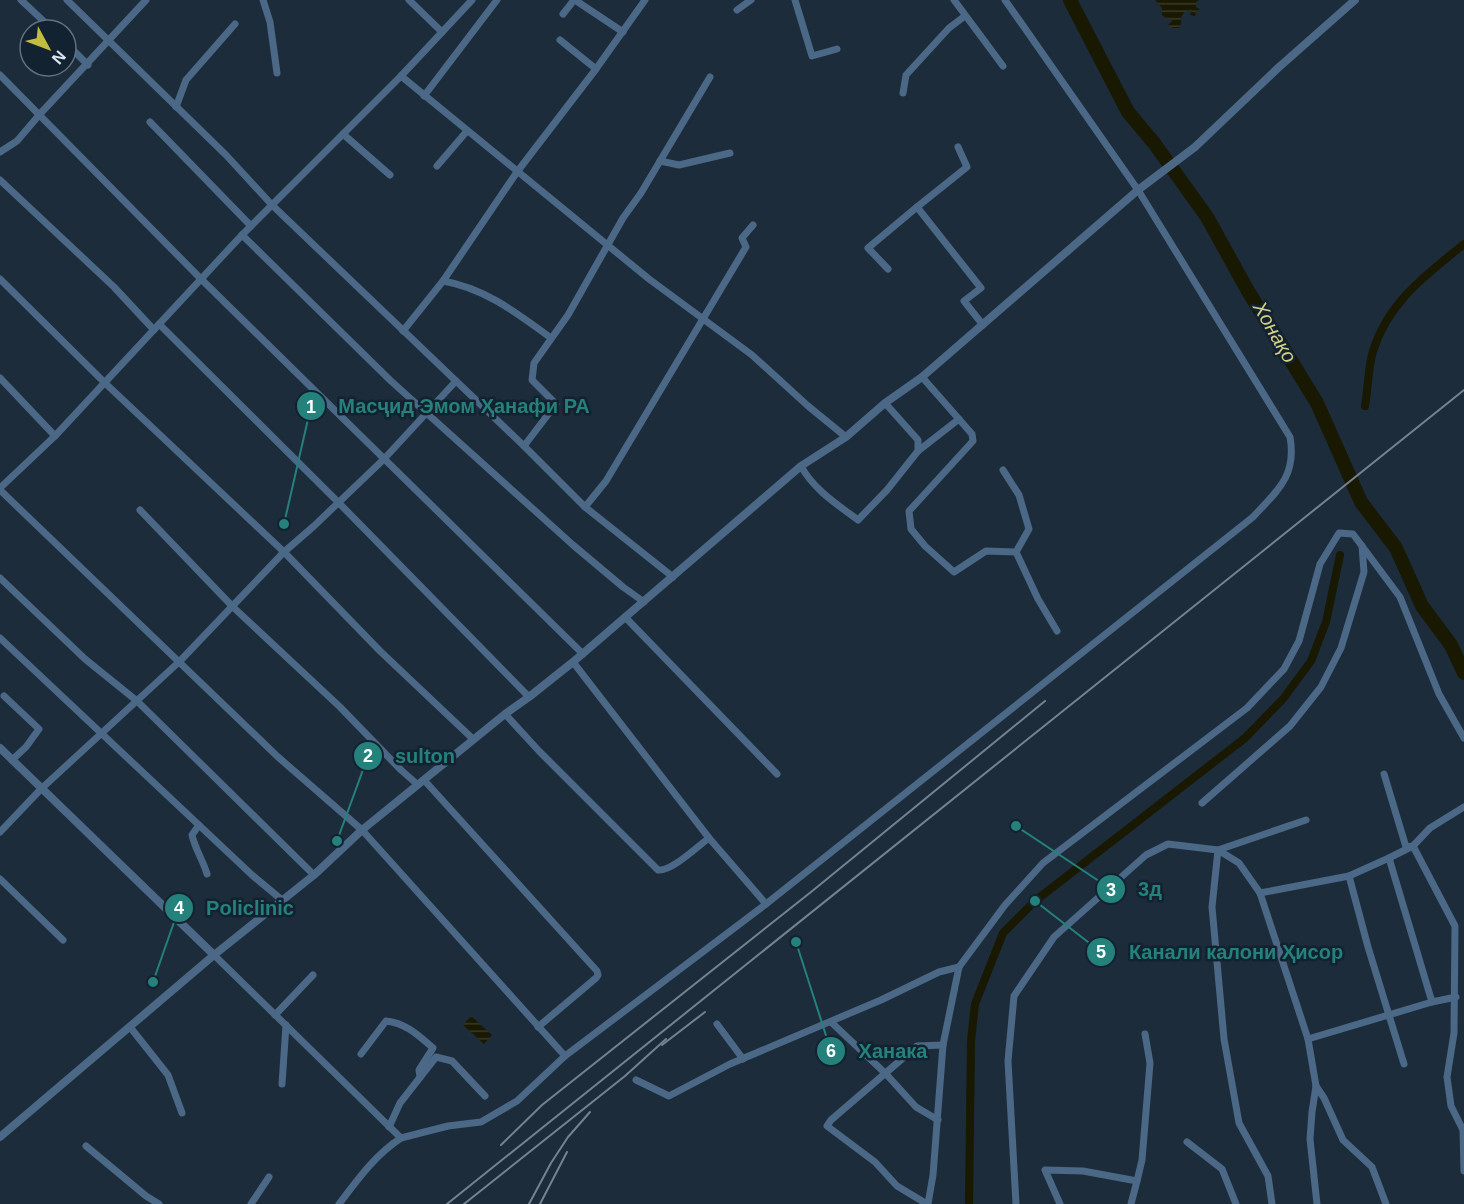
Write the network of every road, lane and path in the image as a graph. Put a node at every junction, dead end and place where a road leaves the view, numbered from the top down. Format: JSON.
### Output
{"nodes":[{"id":1,"x":21,"y":0,"type":"edge"},
{"id":2,"x":67,"y":0,"type":"edge"},
{"id":3,"x":147,"y":0,"type":"edge"},
{"id":4,"x":263,"y":0,"type":"edge"},
{"id":5,"x":409,"y":0,"type":"edge"},
{"id":6,"x":472,"y":0,"type":"edge"},
{"id":7,"x":497,"y":0,"type":"edge"},
{"id":8,"x":575,"y":0,"type":"edge"},
{"id":9,"x":645,"y":0,"type":"edge"},
{"id":10,"x":752,"y":0,"type":"edge"},
{"id":11,"x":795,"y":0,"type":"edge"},
{"id":12,"x":954,"y":0,"type":"edge"},
{"id":13,"x":1005,"y":0,"type":"edge"},
{"id":14,"x":1355,"y":0,"type":"edge"},
{"id":15,"x":737,"y":10,"type":"dead end"},
{"id":16,"x":563,"y":14,"type":"dead end"},
{"id":17,"x":965,"y":16,"type":"junction"},
{"id":18,"x":40,"y":18,"type":"edge"},
{"id":19,"x":235,"y":24,"type":"dead end"},
{"id":20,"x":442,"y":32,"type":"junction"},
{"id":21,"x":623,"y":32,"type":"junction"},
{"id":22,"x":110,"y":40,"type":"junction"},
{"id":23,"x":560,"y":40,"type":"dead end"},
{"id":24,"x":837,"y":49,"type":"dead end"},
{"id":25,"x":78,"y":54,"type":"edge"},
{"id":26,"x":88,"y":64,"type":"junction"},
{"id":27,"x":1003,"y":66,"type":"dead end"},
{"id":28,"x":596,"y":69,"type":"junction"},
{"id":29,"x":277,"y":73,"type":"dead end"},
{"id":30,"x":0,"y":75,"type":"edge"},
{"id":31,"x":401,"y":76,"type":"junction"},
{"id":32,"x":710,"y":77,"type":"dead end"},
{"id":33,"x":903,"y":93,"type":"dead end"},
{"id":34,"x":424,"y":96,"type":"junction"},
{"id":35,"x":176,"y":107,"type":"junction"},
{"id":36,"x":40,"y":114,"type":"junction"},
{"id":37,"x":150,"y":122,"type":"dead end"},
{"id":38,"x":467,"y":131,"type":"junction"},
{"id":39,"x":343,"y":134,"type":"junction"},
{"id":40,"x":958,"y":147,"type":"dead end"},
{"id":41,"x":0,"y":152,"type":"edge"},
{"id":42,"x":730,"y":153,"type":"dead end"},
{"id":43,"x":660,"y":161,"type":"junction"},
{"id":44,"x":437,"y":166,"type":"dead end"},
{"id":45,"x":517,"y":172,"type":"junction"},
{"id":46,"x":390,"y":175,"type":"dead end"},
{"id":47,"x":0,"y":180,"type":"edge"},
{"id":48,"x":1138,"y":190,"type":"junction"},
{"id":49,"x":272,"y":205,"type":"junction"},
{"id":50,"x":917,"y":207,"type":"junction"},
{"id":51,"x":753,"y":225,"type":"dead end"},
{"id":52,"x":251,"y":226,"type":"junction"},
{"id":53,"x":242,"y":235,"type":"junction"},
{"id":54,"x":609,"y":244,"type":"junction"},
{"id":55,"x":888,"y":269,"type":"dead end"},
{"id":56,"x":0,"y":279,"type":"edge"},
{"id":57,"x":201,"y":279,"type":"junction"},
{"id":58,"x":443,"y":280,"type":"junction"},
{"id":59,"x":704,"y":319,"type":"junction"},
{"id":60,"x":983,"y":325,"type":"junction"},
{"id":61,"x":156,"y":327,"type":"junction"},
{"id":62,"x":403,"y":331,"type":"junction"},
{"id":63,"x":551,"y":338,"type":"junction"},
{"id":64,"x":922,"y":377,"type":"junction"},
{"id":65,"x":0,"y":378,"type":"edge"},
{"id":66,"x":456,"y":381,"type":"junction"},
{"id":67,"x":105,"y":383,"type":"junction"},
{"id":68,"x":885,"y":403,"type":"junction"},
{"id":69,"x":426,"y":413,"type":"junction"},
{"id":70,"x":959,"y":419,"type":"junction"},
{"id":71,"x":55,"y":436,"type":"junction"},
{"id":72,"x":846,"y":437,"type":"junction"},
{"id":73,"x":524,"y":446,"type":"junction"},
{"id":74,"x":918,"y":451,"type":"junction"},
{"id":75,"x":384,"y":459,"type":"junction"},
{"id":76,"x":801,"y":466,"type":"junction"},
{"id":77,"x":1003,"y":470,"type":"dead end"},
{"id":78,"x":0,"y":489,"type":"edge"},
{"id":79,"x":339,"y":503,"type":"junction"},
{"id":80,"x":585,"y":507,"type":"junction"},
{"id":81,"x":140,"y":510,"type":"dead end"},
{"id":82,"x":1362,"y":544,"type":"junction"},
{"id":83,"x":284,"y":552,"type":"junction"},
{"id":84,"x":1017,"y":552,"type":"junction"},
{"id":85,"x":673,"y":577,"type":"junction"},
{"id":86,"x":0,"y":578,"type":"edge"},
{"id":87,"x":644,"y":602,"type":"junction"},
{"id":88,"x":233,"y":607,"type":"junction"},
{"id":89,"x":625,"y":617,"type":"junction"},
{"id":90,"x":1057,"y":631,"type":"dead end"},
{"id":91,"x":0,"y":638,"type":"edge"},
{"id":92,"x":583,"y":654,"type":"junction"},
{"id":93,"x":180,"y":661,"type":"junction"},
{"id":94,"x":573,"y":662,"type":"junction"},
{"id":95,"x":4,"y":696,"type":"dead end"},
{"id":96,"x":529,"y":697,"type":"junction"},
{"id":97,"x":137,"y":701,"type":"junction"},
{"id":98,"x":505,"y":714,"type":"junction"},
{"id":99,"x":102,"y":733,"type":"junction"},
{"id":100,"x":1464,"y":738,"type":"edge"},
{"id":101,"x":473,"y":739,"type":"junction"},
{"id":102,"x":0,"y":748,"type":"edge"},
{"id":103,"x":12,"y":760,"type":"junction"},
{"id":104,"x":777,"y":774,"type":"dead end"},
{"id":105,"x":1384,"y":774,"type":"dead end"},
{"id":106,"x":421,"y":782,"type":"junction"},
{"id":107,"x":41,"y":789,"type":"junction"},
{"id":108,"x":1202,"y":803,"type":"dead end"},
{"id":109,"x":1464,"y":807,"type":"edge"},
{"id":110,"x":1306,"y":820,"type":"dead end"},
{"id":111,"x":199,"y":825,"type":"junction"},
{"id":112,"x":363,"y":830,"type":"junction"},
{"id":113,"x":0,"y":832,"type":"edge"},
{"id":114,"x":709,"y":838,"type":"junction"},
{"id":115,"x":1413,"y":846,"type":"junction"},
{"id":116,"x":1218,"y":850,"type":"junction"},
{"id":117,"x":1389,"y":858,"type":"junction"},
{"id":118,"x":207,"y":874,"type":"dead end"},
{"id":119,"x":314,"y":875,"type":"junction"},
{"id":120,"x":1349,"y":876,"type":"junction"},
{"id":121,"x":0,"y":879,"type":"edge"},
{"id":122,"x":1260,"y":893,"type":"junction"},
{"id":123,"x":282,"y":900,"type":"junction"},
{"id":124,"x":766,"y":904,"type":"junction"},
{"id":125,"x":63,"y":940,"type":"dead end"},
{"id":126,"x":214,"y":956,"type":"junction"},
{"id":127,"x":958,"y":967,"type":"junction"},
{"id":128,"x":313,"y":975,"type":"dead end"},
{"id":129,"x":1456,"y":997,"type":"junction"},
{"id":130,"x":1432,"y":1002,"type":"junction"},
{"id":131,"x":275,"y":1015,"type":"junction"},
{"id":132,"x":1389,"y":1016,"type":"junction"},
{"id":133,"x":831,"y":1022,"type":"junction"},
{"id":134,"x":717,"y":1024,"type":"dead end"},
{"id":135,"x":286,"y":1025,"type":"junction"},
{"id":136,"x":538,"y":1026,"type":"junction"},
{"id":137,"x":130,"y":1027,"type":"junction"},
{"id":138,"x":1145,"y":1034,"type":"dead end"},
{"id":139,"x":1308,"y":1039,"type":"junction"},
{"id":140,"x":943,"y":1045,"type":"junction"},
{"id":141,"x":361,"y":1054,"type":"dead end"},
{"id":142,"x":565,"y":1056,"type":"junction"},
{"id":143,"x":742,"y":1059,"type":"junction"},
{"id":144,"x":1404,"y":1064,"type":"dead end"},
{"id":145,"x":886,"y":1074,"type":"junction"},
{"id":146,"x":420,"y":1077,"type":"junction"},
{"id":147,"x":636,"y":1080,"type":"dead end"},
{"id":148,"x":282,"y":1084,"type":"dead end"},
{"id":149,"x":1316,"y":1086,"type":"junction"},
{"id":150,"x":485,"y":1096,"type":"dead end"},
{"id":151,"x":182,"y":1113,"type":"dead end"},
{"id":152,"x":938,"y":1120,"type":"junction"},
{"id":153,"x":389,"y":1127,"type":"junction"},
{"id":154,"x":0,"y":1137,"type":"edge"},
{"id":155,"x":401,"y":1138,"type":"junction"},
{"id":156,"x":1187,"y":1142,"type":"dead end"},
{"id":157,"x":86,"y":1146,"type":"dead end"},
{"id":158,"x":1464,"y":1171,"type":"edge"},
{"id":159,"x":269,"y":1177,"type":"dead end"},
{"id":160,"x":1137,"y":1181,"type":"junction"},
{"id":161,"x":159,"y":1204,"type":"edge"},
{"id":162,"x":251,"y":1204,"type":"edge"},
{"id":163,"x":339,"y":1204,"type":"edge"},
{"id":164,"x":928,"y":1204,"type":"edge"},
{"id":165,"x":1016,"y":1204,"type":"edge"},
{"id":166,"x":1060,"y":1204,"type":"edge"},
{"id":167,"x":1131,"y":1204,"type":"edge"},
{"id":168,"x":1236,"y":1204,"type":"edge"},
{"id":169,"x":1272,"y":1204,"type":"edge"},
{"id":170,"x":1317,"y":1204,"type":"edge"},
{"id":171,"x":1386,"y":1204,"type":"edge"}],
"edges":[{"from":1,"to":18,"type":"street"},
{"from":2,"to":22,"type":"street"},
{"from":3,"to":22,"type":"street"},
{"from":4,"to":29,"type":"street"},
{"from":5,"to":20,"type":"street"},
{"from":6,"to":20,"type":"street"},
{"from":7,"to":34,"type":"street"},
{"from":8,"to":16,"type":"street"},
{"from":8,"to":21,"type":"street"},
{"from":9,"to":21,"type":"street"},
{"from":10,"to":15,"type":"street"},
{"from":11,"to":24,"type":"street"},
{"from":12,"to":17,"type":"street"},
{"from":13,"to":48,"type":"street"},
{"from":14,"to":48,"type":"street"},
{"from":17,"to":27,"type":"street"},
{"from":17,"to":33,"type":"street"},
{"from":19,"to":35,"type":"street"},
{"from":20,"to":31,"type":"street"},
{"from":21,"to":28,"type":"street"},
{"from":22,"to":26,"type":"street"},
{"from":22,"to":35,"type":"street"},
{"from":23,"to":28,"type":"street"},
{"from":25,"to":26,"type":"street"},
{"from":26,"to":36,"type":"street"},
{"from":28,"to":45,"type":"street"},
{"from":30,"to":36,"type":"street"},
{"from":31,"to":34,"type":"street"},
{"from":31,"to":39,"type":"street"},
{"from":32,"to":43,"type":"street"},
{"from":34,"to":38,"type":"street"},
{"from":35,"to":49,"type":"street"},
{"from":36,"to":41,"type":"street"},
{"from":36,"to":57,"type":"street"},
{"from":37,"to":52,"type":"street"},
{"from":38,"to":44,"type":"street"},
{"from":38,"to":45,"type":"street"},
{"from":39,"to":46,"type":"street"},
{"from":39,"to":49,"type":"street"},
{"from":40,"to":50,"type":"street"},
{"from":42,"to":43,"type":"street"},
{"from":43,"to":54,"type":"street"},
{"from":45,"to":54,"type":"street"},
{"from":45,"to":58,"type":"street"},
{"from":47,"to":61,"type":"street"},
{"from":48,"to":60,"type":"street"},
{"from":48,"to":124,"type":"street"},
{"from":49,"to":52,"type":"street"},
{"from":49,"to":62,"type":"street"},
{"from":50,"to":55,"type":"street"},
{"from":50,"to":60,"type":"street"},
{"from":51,"to":59,"type":"street"},
{"from":52,"to":53,"type":"street"},
{"from":53,"to":57,"type":"street"},
{"from":53,"to":69,"type":"street"},
{"from":54,"to":59,"type":"street"},
{"from":54,"to":63,"type":"street"},
{"from":56,"to":67,"type":"street"},
{"from":57,"to":61,"type":"street"},
{"from":57,"to":75,"type":"street"},
{"from":58,"to":62,"type":"street"},
{"from":58,"to":63,"type":"street"},
{"from":59,"to":72,"type":"street"},
{"from":59,"to":80,"type":"street"},
{"from":60,"to":64,"type":"street"},
{"from":61,"to":67,"type":"street"},
{"from":61,"to":79,"type":"street"},
{"from":62,"to":66,"type":"street"},
{"from":63,"to":73,"type":"street"},
{"from":64,"to":68,"type":"street"},
{"from":64,"to":70,"type":"street"},
{"from":65,"to":71,"type":"street"},
{"from":66,"to":69,"type":"street"},
{"from":66,"to":73,"type":"street"},
{"from":67,"to":71,"type":"street"},
{"from":67,"to":83,"type":"street"},
{"from":68,"to":72,"type":"street"},
{"from":68,"to":74,"type":"street"},
{"from":69,"to":75,"type":"street"},
{"from":69,"to":87,"type":"street"},
{"from":70,"to":74,"type":"street"},
{"from":70,"to":84,"type":"street"},
{"from":71,"to":78,"type":"street"},
{"from":72,"to":76,"type":"street"},
{"from":73,"to":80,"type":"street"},
{"from":74,"to":76,"type":"street"},
{"from":75,"to":79,"type":"street"},
{"from":75,"to":92,"type":"street"},
{"from":76,"to":85,"type":"street"},
{"from":77,"to":84,"type":"street"},
{"from":78,"to":93,"type":"street"},
{"from":79,"to":83,"type":"street"},
{"from":79,"to":96,"type":"street"},
{"from":80,"to":85,"type":"street"},
{"from":81,"to":88,"type":"street"},
{"from":82,"to":100,"type":"street"},
{"from":82,"to":108,"type":"street"},
{"from":82,"to":127,"type":"street"},
{"from":83,"to":88,"type":"street"},
{"from":83,"to":101,"type":"street"},
{"from":84,"to":90,"type":"street"},
{"from":85,"to":87,"type":"street"},
{"from":86,"to":97,"type":"street"},
{"from":87,"to":89,"type":"street"},
{"from":88,"to":93,"type":"street"},
{"from":88,"to":106,"type":"street"},
{"from":89,"to":92,"type":"street"},
{"from":89,"to":104,"type":"street"},
{"from":91,"to":99,"type":"street"},
{"from":92,"to":94,"type":"street"},
{"from":93,"to":97,"type":"street"},
{"from":93,"to":112,"type":"street"},
{"from":94,"to":96,"type":"street"},
{"from":94,"to":114,"type":"street"},
{"from":95,"to":103,"type":"street"},
{"from":96,"to":98,"type":"street"},
{"from":97,"to":99,"type":"street"},
{"from":97,"to":119,"type":"street"},
{"from":98,"to":101,"type":"street"},
{"from":98,"to":114,"type":"street"},
{"from":99,"to":107,"type":"street"},
{"from":99,"to":111,"type":"street"},
{"from":101,"to":106,"type":"street"},
{"from":102,"to":103,"type":"street"},
{"from":103,"to":107,"type":"street"},
{"from":105,"to":115,"type":"street"},
{"from":106,"to":112,"type":"street"},
{"from":106,"to":136,"type":"street"},
{"from":107,"to":113,"type":"street"},
{"from":107,"to":126,"type":"street"},
{"from":109,"to":115,"type":"street"},
{"from":110,"to":116,"type":"street"},
{"from":111,"to":118,"type":"street"},
{"from":111,"to":123,"type":"street"},
{"from":112,"to":119,"type":"street"},
{"from":112,"to":136,"type":"street"},
{"from":114,"to":124,"type":"street"},
{"from":115,"to":117,"type":"street"},
{"from":115,"to":129,"type":"street"},
{"from":116,"to":122,"type":"street"},
{"from":116,"to":165,"type":"street"},
{"from":116,"to":169,"type":"street"},
{"from":117,"to":120,"type":"street"},
{"from":117,"to":130,"type":"street"},
{"from":119,"to":123,"type":"street"},
{"from":120,"to":122,"type":"street"},
{"from":120,"to":132,"type":"street"},
{"from":121,"to":125,"type":"street"},
{"from":122,"to":139,"type":"street"},
{"from":123,"to":126,"type":"street"},
{"from":124,"to":142,"type":"street"},
{"from":126,"to":131,"type":"street"},
{"from":126,"to":137,"type":"street"},
{"from":127,"to":133,"type":"street"},
{"from":127,"to":140,"type":"street"},
{"from":128,"to":131,"type":"street"},
{"from":129,"to":130,"type":"street"},
{"from":129,"to":158,"type":"street"},
{"from":130,"to":132,"type":"street"},
{"from":131,"to":135,"type":"street"},
{"from":132,"to":139,"type":"street"},
{"from":132,"to":144,"type":"street"},
{"from":133,"to":143,"type":"street"},
{"from":133,"to":145,"type":"street"},
{"from":134,"to":143,"type":"street"},
{"from":135,"to":148,"type":"street"},
{"from":135,"to":153,"type":"street"},
{"from":136,"to":142,"type":"street"},
{"from":137,"to":151,"type":"street"},
{"from":137,"to":154,"type":"street"},
{"from":138,"to":160,"type":"street"},
{"from":139,"to":149,"type":"street"},
{"from":140,"to":145,"type":"street"},
{"from":140,"to":152,"type":"street"},
{"from":141,"to":146,"type":"street"},
{"from":142,"to":155,"type":"street"},
{"from":143,"to":147,"type":"street"},
{"from":145,"to":152,"type":"street"},
{"from":145,"to":164,"type":"street"},
{"from":146,"to":150,"type":"street"},
{"from":146,"to":153,"type":"street"},
{"from":149,"to":170,"type":"street"},
{"from":149,"to":171,"type":"street"},
{"from":152,"to":164,"type":"street"},
{"from":153,"to":155,"type":"street"},
{"from":155,"to":163,"type":"street"},
{"from":156,"to":168,"type":"street"},
{"from":157,"to":161,"type":"street"},
{"from":159,"to":162,"type":"street"},
{"from":160,"to":166,"type":"street"},
{"from":160,"to":167,"type":"street"}]}
